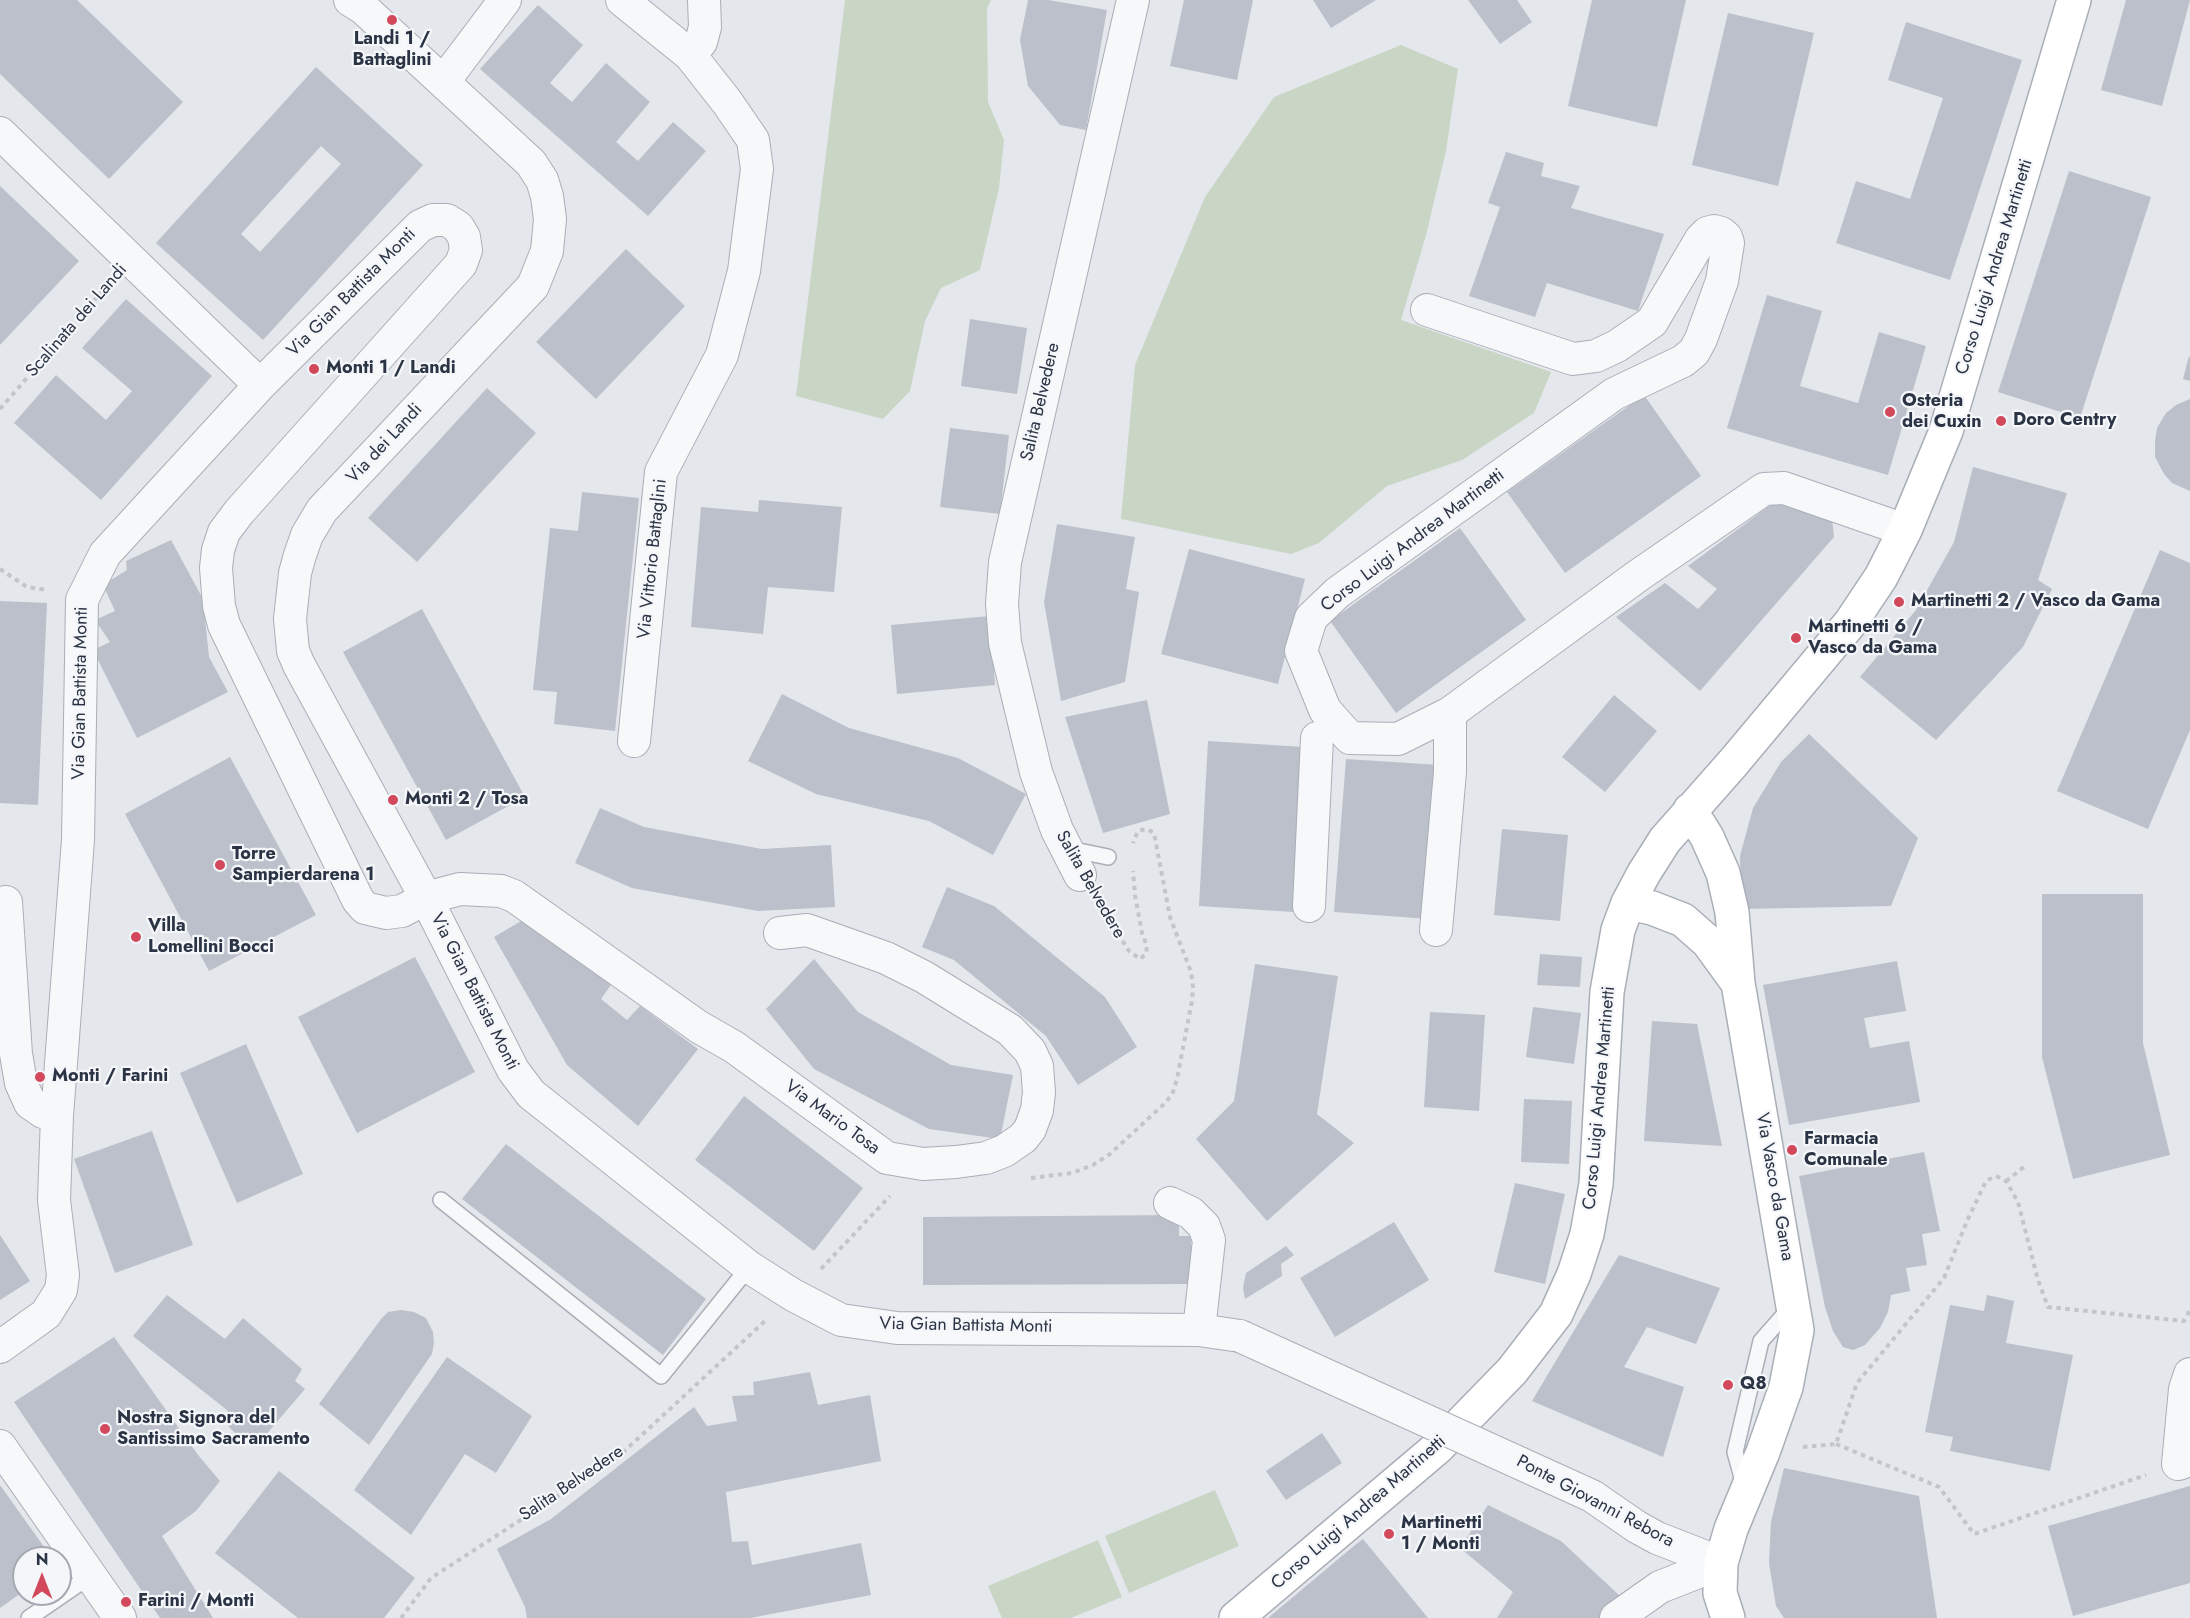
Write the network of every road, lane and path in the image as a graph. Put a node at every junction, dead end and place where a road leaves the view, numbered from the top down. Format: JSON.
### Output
{"nodes":[{"id":1,"x":350,"y":0,"type":"edge"},
{"id":2,"x":505,"y":0,"type":"edge"},
{"id":3,"x":622,"y":0,"type":"edge"},
{"id":4,"x":704,"y":0,"type":"edge"},
{"id":5,"x":1133,"y":0,"type":"edge"},
{"id":6,"x":2074,"y":0,"type":"edge"},
{"id":7,"x":690,"y":55,"type":"junction"},
{"id":8,"x":444,"y":81,"type":"junction"},
{"id":9,"x":0,"y":133,"type":"edge"},
{"id":10,"x":130,"y":260,"type":"junction"},
{"id":11,"x":1427,"y":310,"type":"dead end"},
{"id":12,"x":260,"y":385,"type":"junction"},
{"id":13,"x":0,"y":409,"type":"edge"},
{"id":14,"x":1905,"y":530,"type":"junction"},
{"id":15,"x":0,"y":569,"type":"edge"},
{"id":16,"x":87,"y":589,"type":"junction"},
{"id":17,"x":1450,"y":713,"type":"junction"},
{"id":18,"x":1317,"y":738,"type":"dead end"},
{"id":19,"x":634,"y":741,"type":"dead end"},
{"id":20,"x":1690,"y":810,"type":"junction"},
{"id":21,"x":1132,"y":849,"type":"dead end"},
{"id":22,"x":1108,"y":857,"type":"dead end"},
{"id":23,"x":1133,"y":861,"type":"dead end"},
{"id":24,"x":1073,"y":862,"type":"junction"},
{"id":25,"x":426,"y":898,"type":"junction"},
{"id":26,"x":6,"y":902,"type":"dead end"},
{"id":27,"x":1628,"y":903,"type":"junction"},
{"id":28,"x":1309,"y":906,"type":"dead end"},
{"id":29,"x":1436,"y":930,"type":"dead end"},
{"id":30,"x":780,"y":933,"type":"dead end"},
{"id":31,"x":1738,"y":983,"type":"junction"},
{"id":32,"x":57,"y":1116,"type":"junction"},
{"id":33,"x":2024,"y":1167,"type":"dead end"},
{"id":34,"x":1028,"y":1178,"type":"dead end"},
{"id":35,"x":2006,"y":1180,"type":"junction"},
{"id":36,"x":893,"y":1194,"type":"dead end"},
{"id":37,"x":441,"y":1200,"type":"dead end"},
{"id":38,"x":1170,"y":1203,"type":"dead end"},
{"id":39,"x":827,"y":1263,"type":"dead end"},
{"id":40,"x":749,"y":1267,"type":"junction"},
{"id":41,"x":793,"y":1295,"type":"junction"},
{"id":42,"x":1794,"y":1303,"type":"junction"},
{"id":43,"x":2190,"y":1310,"type":"edge"},
{"id":44,"x":1198,"y":1330,"type":"junction"},
{"id":45,"x":1240,"y":1336,"type":"joint"},
{"id":46,"x":0,"y":1347,"type":"edge"},
{"id":47,"x":2190,"y":1374,"type":"edge"},
{"id":48,"x":1836,"y":1444,"type":"junction"},
{"id":49,"x":0,"y":1446,"type":"edge"},
{"id":50,"x":1764,"y":1452,"type":"junction"},
{"id":51,"x":2184,"y":1462,"type":"edge"},
{"id":52,"x":1747,"y":1493,"type":"junction"},
{"id":53,"x":1721,"y":1563,"type":"junction"},
{"id":54,"x":90,"y":1576,"type":"junction"},
{"id":55,"x":29,"y":1618,"type":"edge"},
{"id":56,"x":120,"y":1618,"type":"edge"},
{"id":57,"x":401,"y":1618,"type":"edge"},
{"id":58,"x":1236,"y":1618,"type":"edge"},
{"id":59,"x":1616,"y":1618,"type":"edge"},
{"id":60,"x":1728,"y":1618,"type":"edge"}],
"edges":[{"from":1,"to":8,"type":"street","name":"Via dei Landi"},
{"from":2,"to":8,"type":"street"},
{"from":3,"to":7,"type":"street","name":"Via Vittorio Battaglini"},
{"from":4,"to":7,"type":"street"},
{"from":5,"to":24,"type":"street","name":"Salita Belvedere"},
{"from":6,"to":14,"type":"street","name":"Corso Luigi Andrea Martinetti"},
{"from":7,"to":19,"type":"street","name":"Via Vittorio Battaglini"},
{"from":8,"to":25,"type":"street","name":"Via dei Landi"},
{"from":9,"to":10,"type":"street"},
{"from":10,"to":12,"type":"street"},
{"from":10,"to":13,"type":"path","name":"Scalinata dei Landi"},
{"from":11,"to":17,"type":"street","name":"Corso Luigi Andrea Martinetti"},
{"from":12,"to":16,"type":"street","name":"Via Gian Battista Monti"},
{"from":12,"to":25,"type":"street","name":"Via Gian Battista Monti"},
{"from":14,"to":17,"type":"street","name":"Corso Luigi Andrea Martinetti"},
{"from":14,"to":20,"type":"street","name":"Corso Luigi Andrea Martinetti"},
{"from":15,"to":16,"type":"path"},
{"from":16,"to":32,"type":"street","name":"Via Gian Battista Monti"},
{"from":17,"to":29,"type":"street"},
{"from":18,"to":28,"type":"street"},
{"from":20,"to":27,"type":"street","name":"Corso Luigi Andrea Martinetti"},
{"from":20,"to":31,"type":"street","name":"Via Vasco da Gama"},
{"from":21,"to":34,"type":"path"},
{"from":22,"to":24,"type":"lane"},
{"from":23,"to":24,"type":"path","name":"Salita Belvedere"},
{"from":25,"to":30,"type":"street","name":"Via Mario Tosa"},
{"from":25,"to":40,"type":"street","name":"Via Gian Battista Monti"},
{"from":26,"to":32,"type":"street"},
{"from":27,"to":31,"type":"street"},
{"from":27,"to":58,"type":"street","name":"Corso Luigi Andrea Martinetti"},
{"from":31,"to":42,"type":"street","name":"Via Vasco da Gama"},
{"from":32,"to":46,"type":"street","name":"Via Gian Battista Monti"},
{"from":33,"to":35,"type":"path"},
{"from":35,"to":43,"type":"path"},
{"from":35,"to":48,"type":"path"},
{"from":36,"to":39,"type":"path"},
{"from":37,"to":40,"type":"lane"},
{"from":38,"to":44,"type":"street"},
{"from":40,"to":41,"type":"street","name":"Via Gian Battista Monti"},
{"from":41,"to":44,"type":"street","name":"Via Gian Battista Monti"},
{"from":41,"to":57,"type":"path","name":"Salita Belvedere"},
{"from":42,"to":50,"type":"street","name":"Via Vasco da Gama"},
{"from":42,"to":52,"type":"lane"},
{"from":44,"to":45,"type":"street","name":"Via Gian Battista Monti"},
{"from":45,"to":53,"type":"street","name":"Ponte Giovanni Rebora","bridge":true},
{"from":47,"to":51,"type":"street"},
{"from":48,"to":50,"type":"path"},
{"from":48,"to":51,"type":"path"},
{"from":49,"to":54,"type":"street"},
{"from":50,"to":52,"type":"street","name":"Via Vasco da Gama"},
{"from":52,"to":53,"type":"street","name":"Via Vasco da Gama"},
{"from":53,"to":59,"type":"street"},
{"from":53,"to":60,"type":"street","name":"Via Vasco da Gama"},
{"from":54,"to":55,"type":"lane"},
{"from":54,"to":56,"type":"street"}]}
